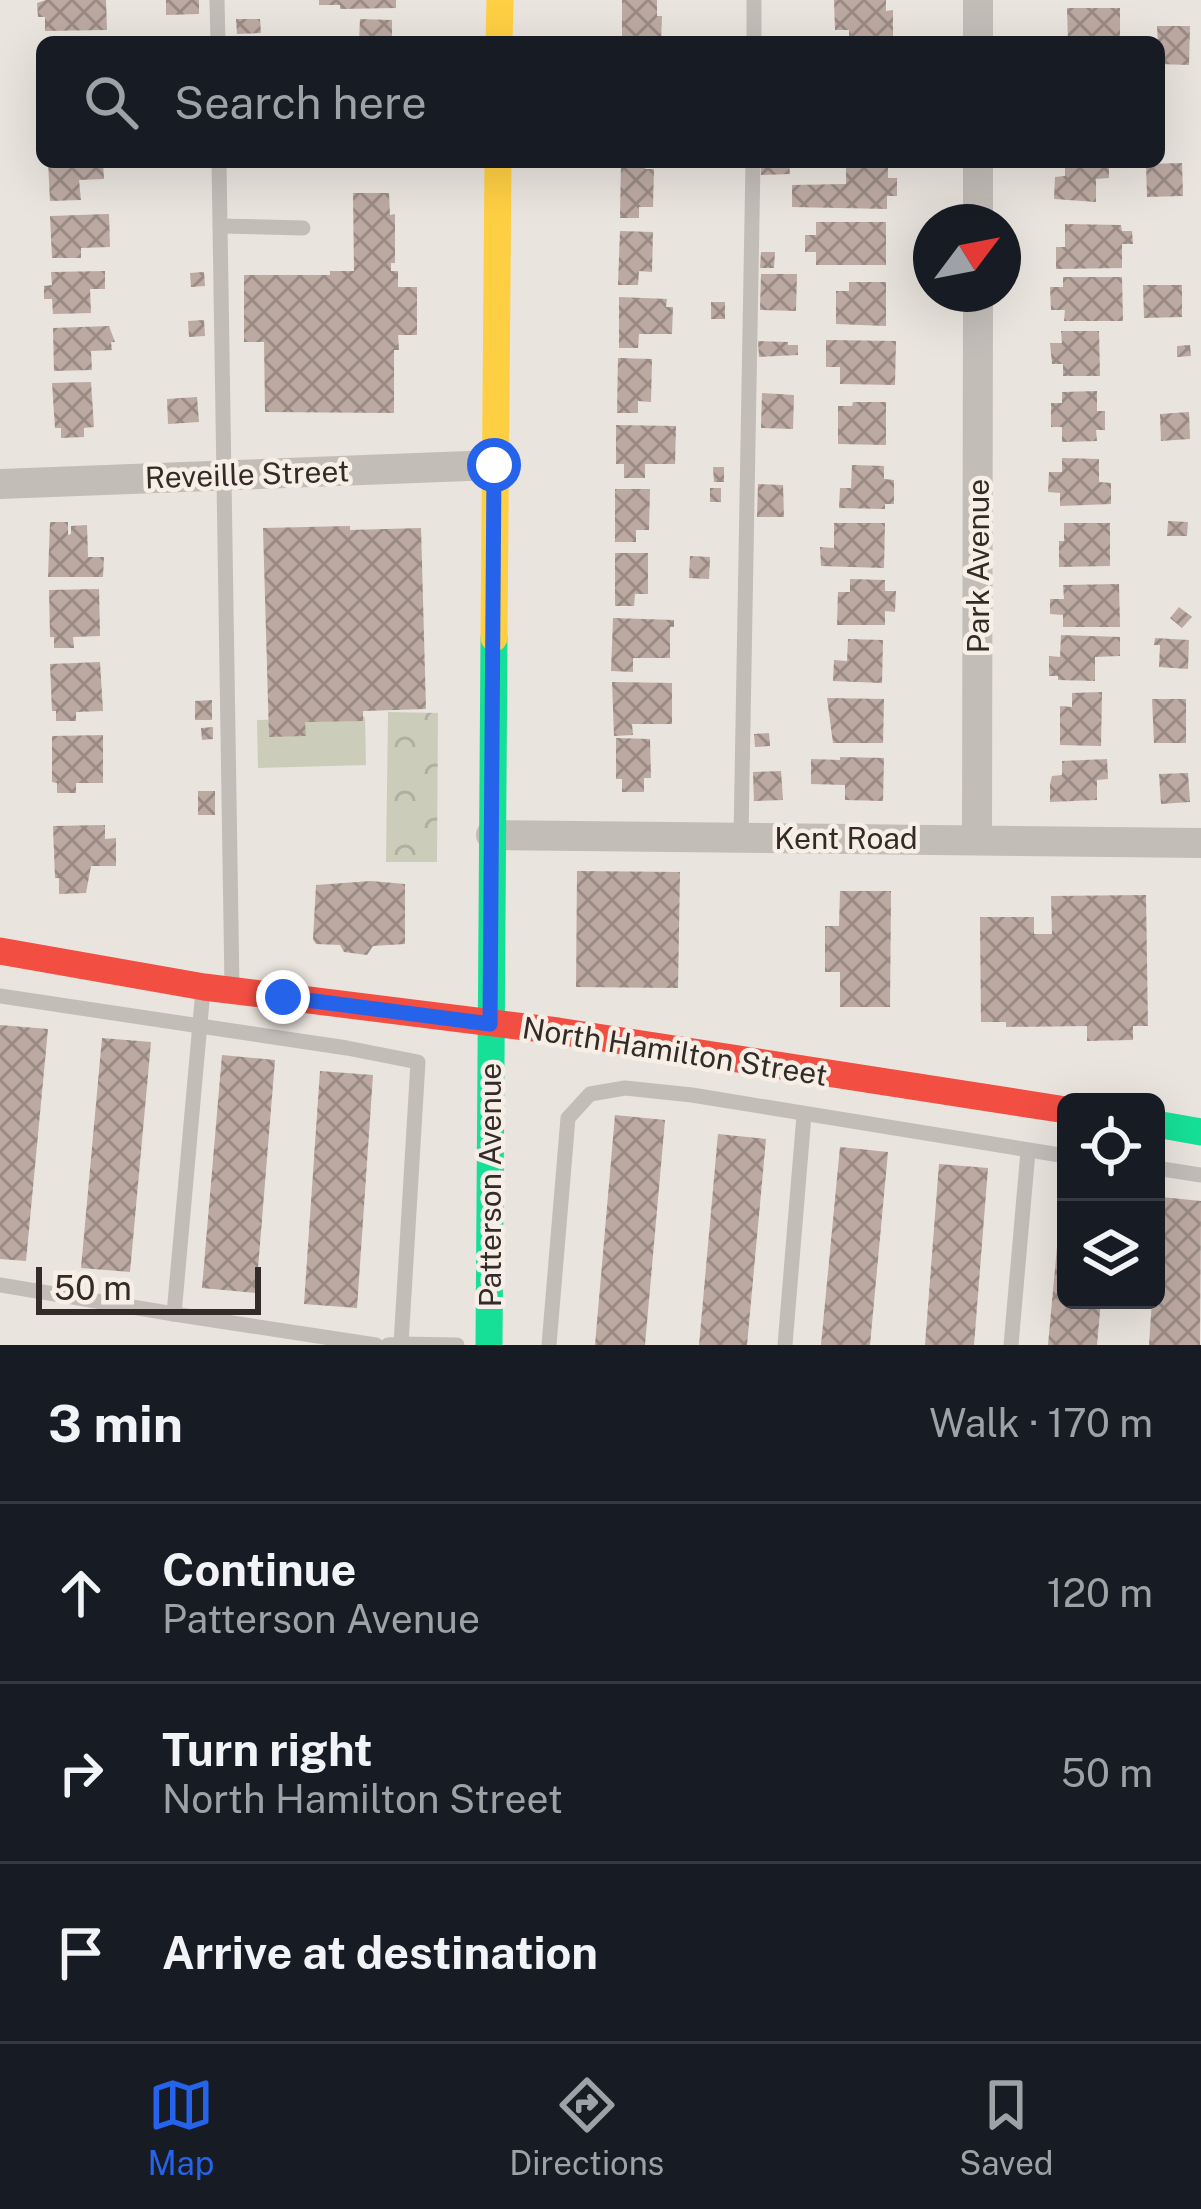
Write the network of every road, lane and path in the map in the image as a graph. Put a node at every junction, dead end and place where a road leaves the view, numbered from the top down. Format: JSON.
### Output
{"nodes":[{"id":1,"x":217,"y":0,"type":"edge"},
{"id":2,"x":500,"y":0,"type":"edge"},
{"id":3,"x":754,"y":0,"type":"edge"},
{"id":4,"x":978,"y":0,"type":"edge"},
{"id":5,"x":218,"y":36,"type":"edge"},
{"id":6,"x":500,"y":36,"type":"edge"},
{"id":7,"x":754,"y":36,"type":"edge"},
{"id":8,"x":978,"y":36,"type":"edge"},
{"id":9,"x":219,"y":168,"type":"edge"},
{"id":10,"x":498,"y":168,"type":"edge"},
{"id":11,"x":752,"y":168,"type":"edge"},
{"id":12,"x":978,"y":168,"type":"edge"},
{"id":13,"x":978,"y":204,"type":"edge"},
{"id":14,"x":220,"y":226,"type":"junction"},
{"id":15,"x":303,"y":228,"type":"dead end"},
{"id":16,"x":978,"y":312,"type":"edge"},
{"id":17,"x":494,"y":465,"type":"junction"},
{"id":18,"x":224,"y":476,"type":"junction"},
{"id":19,"x":0,"y":484,"type":"edge"},
{"id":20,"x":491,"y":835,"type":"junction"},
{"id":21,"x":741,"y":837,"type":"junction"},
{"id":22,"x":977,"y":838,"type":"junction"},
{"id":23,"x":1201,"y":844,"type":"edge"},
{"id":24,"x":0,"y":951,"type":"edge"},
{"id":25,"x":218,"y":988,"type":"junction"},
{"id":26,"x":0,"y":996,"type":"edge"},
{"id":27,"x":490,"y":1024,"type":"junction"},
{"id":28,"x":199,"y":1027,"type":"junction"},
{"id":29,"x":1057,"y":1109,"type":"edge"},
{"id":30,"x":804,"y":1115,"type":"junction"},
{"id":31,"x":1165,"y":1126,"type":"edge"},
{"id":32,"x":1201,"y":1132,"type":"edge"},
{"id":33,"x":1028,"y":1150,"type":"junction"},
{"id":34,"x":1057,"y":1155,"type":"edge"},
{"id":35,"x":1165,"y":1169,"type":"edge"},
{"id":36,"x":1201,"y":1175,"type":"edge"},
{"id":37,"x":489,"y":1283,"type":"junction"},
{"id":38,"x":0,"y":1285,"type":"edge"},
{"id":39,"x":174,"y":1314,"type":"junction"},
{"id":40,"x":401,"y":1344,"type":"edge"},
{"id":41,"x":376,"y":1345,"type":"edge"},
{"id":42,"x":388,"y":1345,"type":"edge"},
{"id":43,"x":456,"y":1345,"type":"edge"},
{"id":44,"x":489,"y":1345,"type":"edge"},
{"id":45,"x":549,"y":1345,"type":"edge"},
{"id":46,"x":785,"y":1345,"type":"edge"},
{"id":47,"x":1011,"y":1345,"type":"edge"}],
"edges":[{"from":1,"to":5,"type":"lane"},
{"from":2,"to":6,"type":"main road"},
{"from":3,"to":7,"type":"lane"},
{"from":4,"to":8,"type":"street"},
{"from":9,"to":14,"type":"lane"},
{"from":10,"to":17,"type":"main road","name":"Patterson Avenue"},
{"from":11,"to":21,"type":"lane"},
{"from":12,"to":13,"type":"street"},
{"from":14,"to":15,"type":"lane"},
{"from":14,"to":18,"type":"lane"},
{"from":16,"to":22,"type":"street","name":"Park Avenue"},
{"from":17,"to":18,"type":"street","name":"Reveille Street"},
{"from":17,"to":20,"type":"main road","name":"Patterson Avenue"},
{"from":18,"to":19,"type":"street","name":"Reveille Street"},
{"from":18,"to":25,"type":"lane"},
{"from":20,"to":21,"type":"street","name":"Kent Road"},
{"from":20,"to":27,"type":"main road","name":"Patterson Avenue"},
{"from":21,"to":22,"type":"street","name":"Kent Road"},
{"from":22,"to":23,"type":"street","name":"Kent Road"},
{"from":24,"to":25,"type":"main road","name":"North Hamilton Street"},
{"from":25,"to":27,"type":"main road","name":"North Hamilton Street"},
{"from":25,"to":28,"type":"lane"},
{"from":26,"to":28,"type":"lane"},
{"from":27,"to":29,"type":"main road","name":"North Hamilton Street"},
{"from":27,"to":37,"type":"main road","name":"Patterson Avenue"},
{"from":28,"to":39,"type":"lane"},
{"from":28,"to":40,"type":"lane"},
{"from":30,"to":33,"type":"lane"},
{"from":30,"to":45,"type":"lane"},
{"from":30,"to":46,"type":"lane"},
{"from":31,"to":32,"type":"main road"},
{"from":33,"to":34,"type":"lane"},
{"from":33,"to":47,"type":"lane"},
{"from":35,"to":36,"type":"lane"},
{"from":37,"to":43,"type":"main road"},
{"from":37,"to":44,"type":"main road","name":"Patterson Avenue"},
{"from":38,"to":39,"type":"lane"},
{"from":39,"to":41,"type":"lane"},
{"from":40,"to":42,"type":"lane"},
{"from":40,"to":43,"type":"lane"}]}
